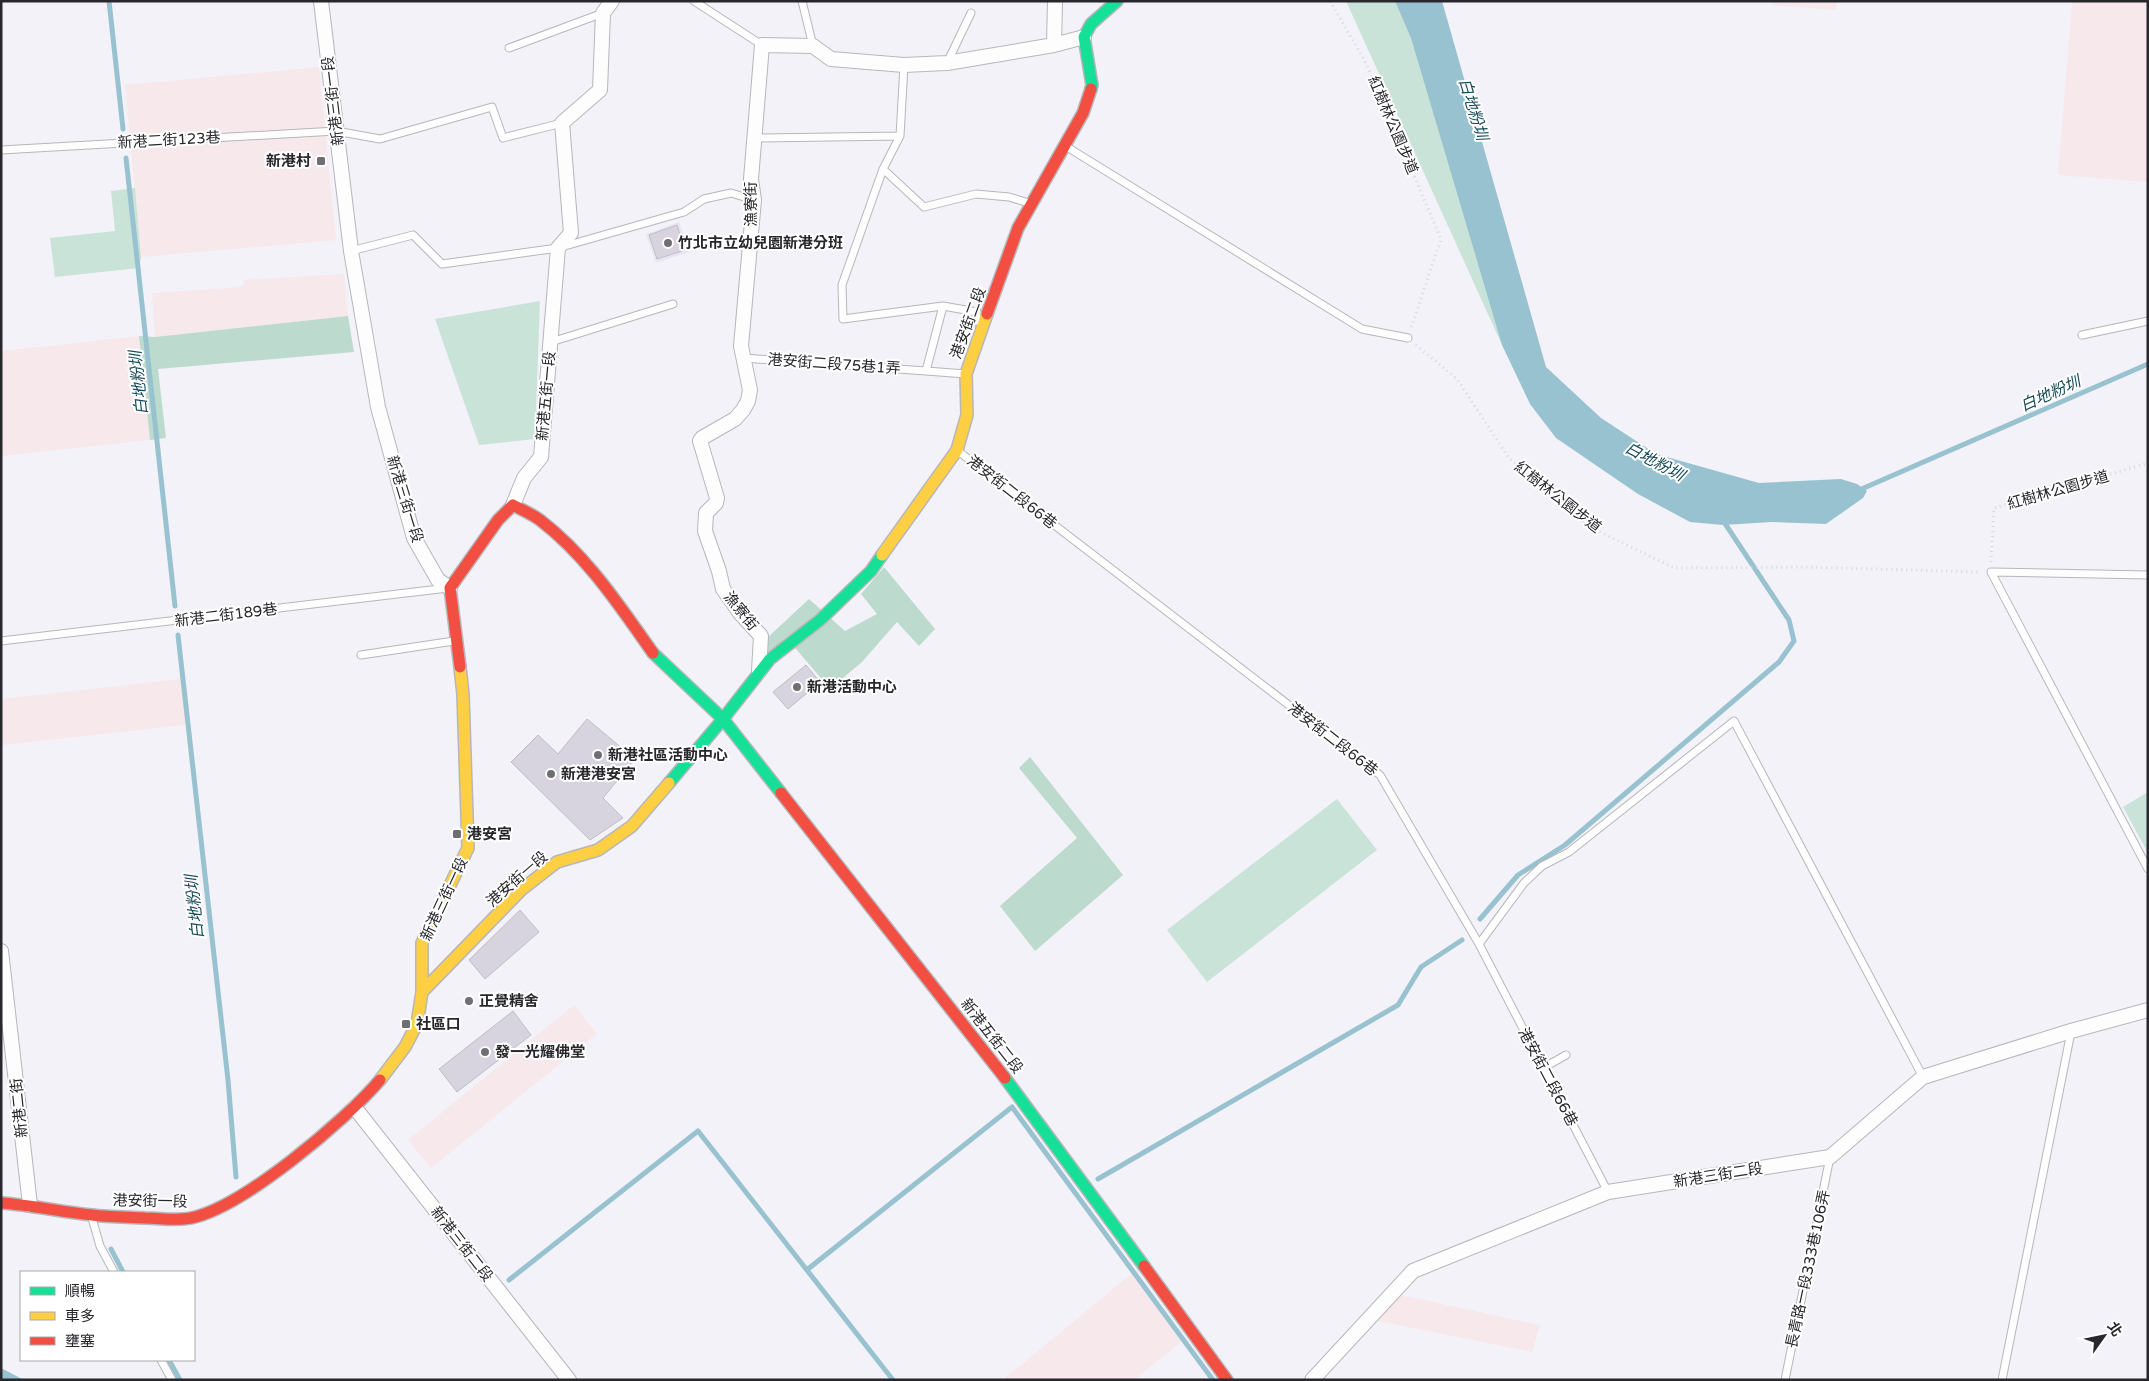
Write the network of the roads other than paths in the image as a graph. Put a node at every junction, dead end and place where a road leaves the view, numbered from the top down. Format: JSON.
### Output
{"nodes":[{"id":1,"x":321,"y":1,"type":"edge"},
{"id":2,"x":612,"y":1,"type":"edge"},
{"id":3,"x":694,"y":1,"type":"edge"},
{"id":4,"x":802,"y":1,"type":"edge"},
{"id":5,"x":1055,"y":1,"type":"edge"},
{"id":6,"x":1117,"y":1,"type":"edge"},
{"id":7,"x":603,"y":12,"type":"junction"},
{"id":8,"x":971,"y":13,"type":"dead end"},
{"id":9,"x":1084,"y":37,"type":"junction"},
{"id":10,"x":762,"y":44,"type":"junction"},
{"id":11,"x":1054,"y":45,"type":"junction"},
{"id":12,"x":813,"y":46,"type":"junction"},
{"id":13,"x":509,"y":48,"type":"dead end"},
{"id":14,"x":947,"y":63,"type":"junction"},
{"id":15,"x":904,"y":65,"type":"junction"},
{"id":16,"x":562,"y":123,"type":"junction"},
{"id":17,"x":336,"y":131,"type":"junction"},
{"id":18,"x":900,"y":136,"type":"junction"},
{"id":19,"x":754,"y":138,"type":"junction"},
{"id":20,"x":1065,"y":145,"type":"junction"},
{"id":21,"x":1,"y":150,"type":"edge"},
{"id":22,"x":883,"y":169,"type":"junction"},
{"id":23,"x":754,"y":200,"type":"junction"},
{"id":24,"x":1031,"y":204,"type":"junction"},
{"id":25,"x":558,"y":248,"type":"junction"},
{"id":26,"x":350,"y":251,"type":"junction"},
{"id":27,"x":672,"y":304,"type":"dead end"},
{"id":28,"x":943,"y":306,"type":"junction"},
{"id":29,"x":2148,"y":322,"type":"edge"},
{"id":30,"x":2082,"y":335,"type":"dead end"},
{"id":31,"x":1408,"y":338,"type":"road end"},
{"id":32,"x":551,"y":342,"type":"junction"},
{"id":33,"x":973,"y":354,"type":"junction"},
{"id":34,"x":743,"y":358,"type":"junction"},
{"id":35,"x":926,"y":371,"type":"junction"},
{"id":36,"x":966,"y":374,"type":"junction"},
{"id":37,"x":957,"y":450,"type":"junction"},
{"id":38,"x":513,"y":505,"type":"junction"},
{"id":39,"x":2148,"y":575,"type":"edge"},
{"id":40,"x":450,"y":588,"type":"junction"},
{"id":41,"x":457,"y":640,"type":"junction"},
{"id":42,"x":1,"y":641,"type":"edge"},
{"id":43,"x":361,"y":655,"type":"dead end"},
{"id":44,"x":759,"y":671,"type":"junction"},
{"id":45,"x":723,"y":719,"type":"junction"},
{"id":46,"x":2148,"y":869,"type":"edge"},
{"id":47,"x":1479,"y":944,"type":"junction"},
{"id":48,"x":1,"y":951,"type":"edge"},
{"id":49,"x":422,"y":992,"type":"junction"},
{"id":50,"x":2148,"y":1010,"type":"edge"},
{"id":51,"x":2071,"y":1031,"type":"junction"},
{"id":52,"x":1566,"y":1055,"type":"dead end"},
{"id":53,"x":1543,"y":1068,"type":"junction"},
{"id":54,"x":1922,"y":1077,"type":"junction"},
{"id":55,"x":355,"y":1108,"type":"junction"},
{"id":56,"x":1830,"y":1157,"type":"junction"},
{"id":57,"x":1608,"y":1192,"type":"junction"},
{"id":58,"x":1,"y":1203,"type":"edge"},
{"id":59,"x":30,"y":1205,"type":"junction"},
{"id":60,"x":91,"y":1215,"type":"junction"},
{"id":61,"x":113,"y":1271,"type":"edge"},
{"id":62,"x":162,"y":1361,"type":"edge"},
{"id":63,"x":172,"y":1380,"type":"edge"},
{"id":64,"x":569,"y":1380,"type":"edge"},
{"id":65,"x":1227,"y":1380,"type":"edge"},
{"id":66,"x":1312,"y":1380,"type":"edge"},
{"id":67,"x":1785,"y":1380,"type":"edge"},
{"id":68,"x":2002,"y":1380,"type":"edge"}],
"edges":[{"from":1,"to":17,"type":"street","name":"新港三街一段"},
{"from":2,"to":7,"type":"street"},
{"from":3,"to":10,"type":"lane"},
{"from":4,"to":12,"type":"lane"},
{"from":5,"to":11,"type":"street"},
{"from":6,"to":9,"type":"street"},
{"from":7,"to":13,"type":"lane"},
{"from":7,"to":16,"type":"street"},
{"from":8,"to":14,"type":"lane"},
{"from":9,"to":11,"type":"street"},
{"from":9,"to":20,"type":"street","name":"港安街二段"},
{"from":10,"to":12,"type":"street"},
{"from":10,"to":19,"type":"street","name":"漁寮街"},
{"from":11,"to":14,"type":"street"},
{"from":12,"to":15,"type":"street"},
{"from":14,"to":15,"type":"street"},
{"from":15,"to":18,"type":"lane"},
{"from":16,"to":17,"type":"lane","name":"新港二街123巷"},
{"from":16,"to":25,"type":"street","name":"新港五街一段"},
{"from":17,"to":21,"type":"lane","name":"新港二街123巷"},
{"from":17,"to":26,"type":"street","name":"新港三街一段"},
{"from":18,"to":19,"type":"lane"},
{"from":18,"to":22,"type":"lane"},
{"from":19,"to":23,"type":"street","name":"漁寮街"},
{"from":20,"to":24,"type":"street","name":"港安街二段"},
{"from":20,"to":31,"type":"lane"},
{"from":22,"to":24,"type":"lane"},
{"from":22,"to":28,"type":"lane"},
{"from":23,"to":25,"type":"lane"},
{"from":23,"to":34,"type":"street","name":"漁寮街"},
{"from":24,"to":33,"type":"street","name":"港安街二段"},
{"from":25,"to":26,"type":"lane"},
{"from":25,"to":32,"type":"street","name":"新港五街一段"},
{"from":26,"to":40,"type":"street","name":"新港三街一段"},
{"from":27,"to":32,"type":"lane"},
{"from":28,"to":33,"type":"lane"},
{"from":28,"to":35,"type":"lane"},
{"from":29,"to":30,"type":"lane"},
{"from":32,"to":38,"type":"street","name":"新港五街一段"},
{"from":33,"to":36,"type":"street","name":"港安街二段"},
{"from":34,"to":35,"type":"lane","name":"港安街二段75巷1弄"},
{"from":34,"to":44,"type":"street","name":"漁寮街"},
{"from":35,"to":36,"type":"lane","name":"港安街二段75巷1弄"},
{"from":36,"to":37,"type":"street","name":"港安街二段"},
{"from":37,"to":44,"type":"street","name":"港安街二段"},
{"from":37,"to":47,"type":"lane","name":"港安街二段66巷"},
{"from":38,"to":40,"type":"street"},
{"from":38,"to":45,"type":"street"},
{"from":39,"to":46,"type":"lane"},
{"from":40,"to":41,"type":"street","name":"新港三街一段"},
{"from":40,"to":42,"type":"lane","name":"新港二街189巷"},
{"from":41,"to":43,"type":"lane"},
{"from":41,"to":49,"type":"street","name":"新港三街一段"},
{"from":44,"to":45,"type":"street","name":"港安街二段"},
{"from":45,"to":49,"type":"street","name":"港安街一段"},
{"from":45,"to":65,"type":"street","name":"新港五街二段"},
{"from":47,"to":53,"type":"lane","name":"港安街二段66巷"},
{"from":47,"to":54,"type":"lane"},
{"from":48,"to":59,"type":"street","name":"新港二街"},
{"from":49,"to":55,"type":"street","name":"新港三街一段"},
{"from":50,"to":51,"type":"street"},
{"from":51,"to":54,"type":"street"},
{"from":51,"to":68,"type":"lane"},
{"from":52,"to":53,"type":"lane"},
{"from":53,"to":57,"type":"lane","name":"港安街二段66巷"},
{"from":54,"to":56,"type":"street"},
{"from":55,"to":60,"type":"street","name":"港安街一段"},
{"from":55,"to":64,"type":"street","name":"新港三街二段"},
{"from":56,"to":57,"type":"street","name":"新港三街二段"},
{"from":56,"to":67,"type":"lane","name":"長青路一段333巷106弄"},
{"from":57,"to":66,"type":"street","name":"新港三街二段"},
{"from":58,"to":59,"type":"street","name":"港安街一段"},
{"from":59,"to":60,"type":"street","name":"港安街一段"},
{"from":60,"to":61,"type":"lane"},
{"from":62,"to":63,"type":"lane"}]}
